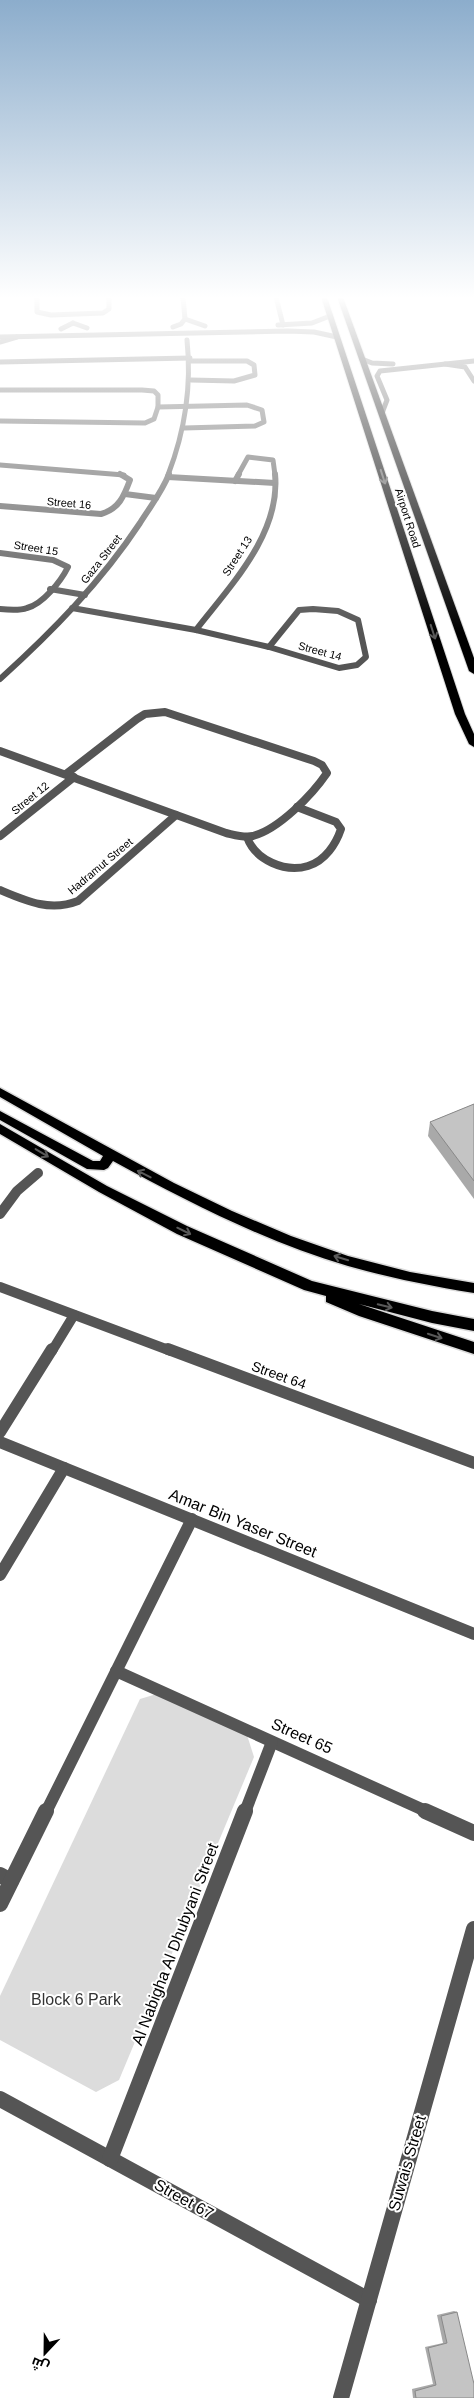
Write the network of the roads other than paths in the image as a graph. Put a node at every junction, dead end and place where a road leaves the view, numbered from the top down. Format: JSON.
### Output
{"nodes":[{"id":1,"x":157,"y":409,"type":"edge"},
{"id":2,"x":189,"y":409,"type":"edge"},
{"id":3,"x":260,"y":409,"type":"edge"},
{"id":4,"x":363,"y":409,"type":"edge"},
{"id":5,"x":380,"y":409,"type":"edge"},
{"id":6,"x":384,"y":409,"type":"edge"},
{"id":7,"x":382,"y":414,"type":"junction"},
{"id":8,"x":0,"y":421,"type":"edge"},
{"id":9,"x":184,"y":428,"type":"junction"},
{"id":10,"x":0,"y":465,"type":"edge"},
{"id":11,"x":168,"y":477,"type":"junction"},
{"id":12,"x":235,"y":481,"type":"junction"},
{"id":13,"x":275,"y":483,"type":"junction"},
{"id":14,"x":125,"y":494,"type":"junction"},
{"id":15,"x":156,"y":498,"type":"junction"},
{"id":16,"x":0,"y":506,"type":"edge"},
{"id":17,"x":401,"y":511,"type":"junction"},
{"id":18,"x":0,"y":553,"type":"edge"},
{"id":19,"x":435,"y":566,"type":"junction"},
{"id":20,"x":50,"y":589,"type":"junction"},
{"id":21,"x":85,"y":595,"type":"junction"},
{"id":22,"x":72,"y":608,"type":"junction"},
{"id":23,"x":0,"y":609,"type":"edge"},
{"id":24,"x":196,"y":630,"type":"junction"},
{"id":25,"x":269,"y":647,"type":"junction"},
{"id":26,"x":474,"y":671,"type":"edge"},
{"id":27,"x":0,"y":680,"type":"edge"},
{"id":28,"x":474,"y":744,"type":"edge"},
{"id":29,"x":0,"y":751,"type":"edge"},
{"id":30,"x":70,"y":776,"type":"junction"},
{"id":31,"x":297,"y":807,"type":"junction"},
{"id":32,"x":176,"y":815,"type":"junction"},
{"id":33,"x":0,"y":836,"type":"edge"},
{"id":34,"x":247,"y":837,"type":"junction"},
{"id":35,"x":0,"y":890,"type":"edge"},
{"id":36,"x":0,"y":1092,"type":"edge"},
{"id":37,"x":0,"y":1115,"type":"edge"},
{"id":38,"x":0,"y":1128,"type":"edge"},
{"id":39,"x":110,"y":1156,"type":"junction"},
{"id":40,"x":38,"y":1173,"type":"dead end"},
{"id":41,"x":0,"y":1214,"type":"edge"},
{"id":42,"x":309,"y":1286,"type":"junction"},
{"id":43,"x":0,"y":1287,"type":"edge"},
{"id":44,"x":474,"y":1288,"type":"edge"},
{"id":45,"x":74,"y":1315,"type":"junction"},
{"id":46,"x":474,"y":1325,"type":"edge"},
{"id":47,"x":474,"y":1348,"type":"edge"},
{"id":48,"x":0,"y":1432,"type":"edge"},
{"id":49,"x":0,"y":1442,"type":"edge"},
{"id":50,"x":474,"y":1463,"type":"edge"},
{"id":51,"x":64,"y":1468,"type":"junction"},
{"id":52,"x":192,"y":1520,"type":"junction"},
{"id":53,"x":0,"y":1575,"type":"edge"},
{"id":54,"x":474,"y":1634,"type":"edge"},
{"id":55,"x":116,"y":1671,"type":"junction"},
{"id":56,"x":272,"y":1742,"type":"junction"},
{"id":57,"x":474,"y":1833,"type":"edge"},
{"id":58,"x":6,"y":1878,"type":"edge"},
{"id":59,"x":0,"y":1904,"type":"edge"},
{"id":60,"x":474,"y":1929,"type":"edge"},
{"id":61,"x":0,"y":2099,"type":"edge"},
{"id":62,"x":110,"y":2159,"type":"junction"},
{"id":63,"x":368,"y":2300,"type":"junction"},
{"id":64,"x":341,"y":2398,"type":"edge"}],
"edges":[{"from":1,"to":8,"type":"street"},
{"from":2,"to":9,"type":"street","name":"Gaza Street"},
{"from":3,"to":9,"type":"street"},
{"from":4,"to":17,"type":"highway","name":"Airport Road","one_way":true},
{"from":5,"to":7,"type":"highway","name":"Airport Road"},
{"from":6,"to":7,"type":"street"},
{"from":7,"to":19,"type":"highway","name":"Airport Road"},
{"from":9,"to":11,"type":"street","name":"Gaza Street"},
{"from":10,"to":14,"type":"street"},
{"from":11,"to":12,"type":"street"},
{"from":11,"to":15,"type":"street","name":"Gaza Street"},
{"from":12,"to":13,"type":"street"},
{"from":12,"to":13,"type":"street","name":"Street 13"},
{"from":13,"to":24,"type":"street","name":"Street 13"},
{"from":14,"to":15,"type":"street"},
{"from":14,"to":16,"type":"street","name":"Street 16"},
{"from":15,"to":21,"type":"street","name":"Gaza Street"},
{"from":17,"to":19,"type":"highway"},
{"from":17,"to":28,"type":"highway","name":"Airport Road","one_way":true},
{"from":18,"to":20,"type":"street","name":"Street 15"},
{"from":19,"to":26,"type":"highway","name":"Airport Road"},
{"from":20,"to":21,"type":"street"},
{"from":20,"to":23,"type":"street"},
{"from":21,"to":22,"type":"street","name":"Gaza Street"},
{"from":22,"to":24,"type":"street","name":"Street 14"},
{"from":22,"to":27,"type":"street","name":"Gaza Street"},
{"from":24,"to":25,"type":"street","name":"Street 14"},
{"from":25,"to":25,"type":"street","name":"Street 14"},
{"from":29,"to":30,"type":"street"},
{"from":30,"to":31,"type":"street","name":"Street 12"},
{"from":30,"to":32,"type":"street"},
{"from":30,"to":33,"type":"street","name":"Street 12"},
{"from":31,"to":34,"type":"street"},
{"from":31,"to":34,"type":"street"},
{"from":32,"to":34,"type":"street"},
{"from":32,"to":35,"type":"street","name":"Hadramut Street"},
{"from":36,"to":39,"type":"main road"},
{"from":37,"to":39,"type":"main road"},
{"from":38,"to":42,"type":"main road","one_way":true},
{"from":44,"to":39,"type":"main road","one_way":true},
{"from":40,"to":41,"type":"street"},
{"from":42,"to":46,"type":"main road","one_way":true},
{"from":42,"to":47,"type":"main road","one_way":true},
{"from":43,"to":45,"type":"street","name":"Street 64"},
{"from":45,"to":48,"type":"street"},
{"from":45,"to":50,"type":"street","name":"Street 64"},
{"from":49,"to":51,"type":"street","name":"Amar Bin Yaser Street"},
{"from":51,"to":52,"type":"street","name":"Amar Bin Yaser Street"},
{"from":51,"to":53,"type":"street"},
{"from":52,"to":54,"type":"street","name":"Amar Bin Yaser Street"},
{"from":52,"to":55,"type":"street"},
{"from":55,"to":56,"type":"street","name":"Street 65"},
{"from":55,"to":58,"type":"street"},
{"from":56,"to":57,"type":"street","name":"Street 65"},
{"from":56,"to":62,"type":"street","name":"Al Nabigha Al Dhubyani Street"},
{"from":58,"to":59,"type":"street"},
{"from":60,"to":63,"type":"street","name":"Suwais Street"},
{"from":61,"to":62,"type":"street","name":"Street 67"},
{"from":62,"to":63,"type":"street","name":"Street 67"},
{"from":63,"to":64,"type":"street","name":"Suwais Street"}]}
